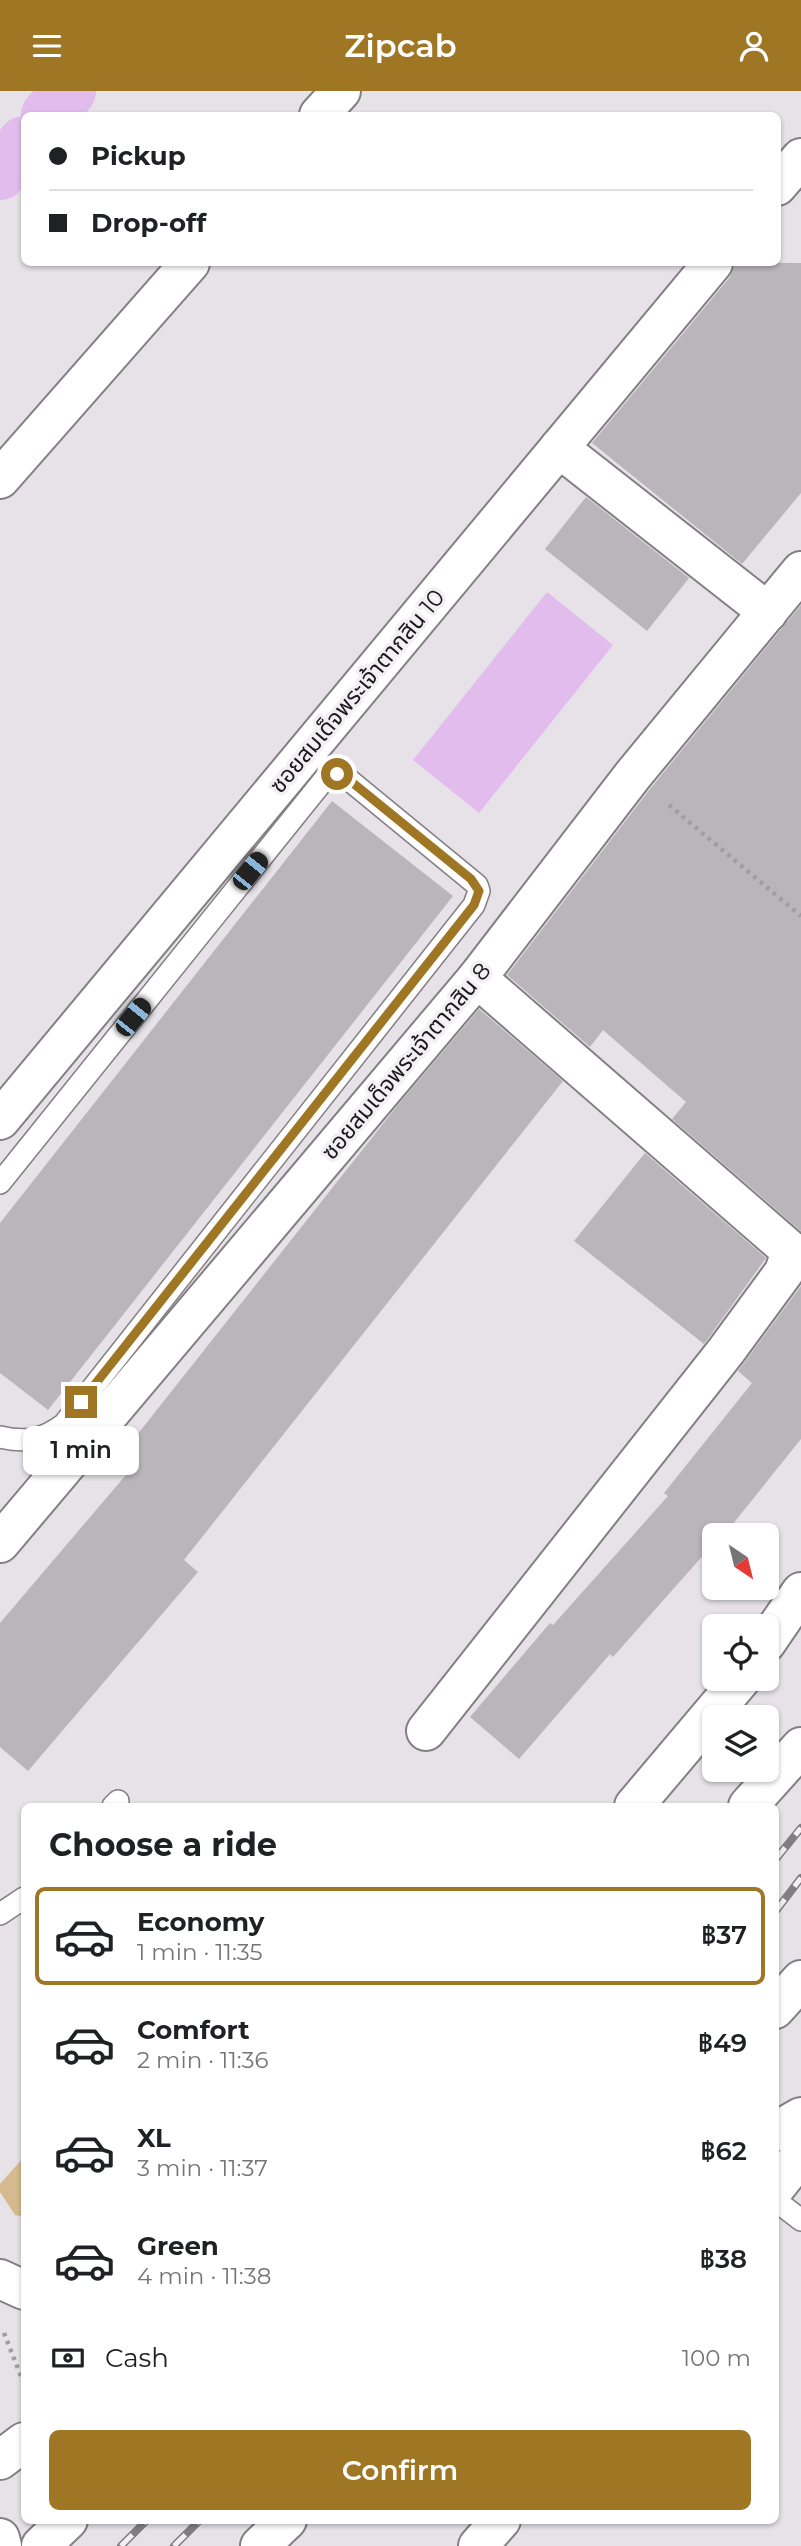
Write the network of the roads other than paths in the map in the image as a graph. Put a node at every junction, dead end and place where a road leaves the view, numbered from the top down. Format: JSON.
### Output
{"nodes":[{"id":1,"x":341,"y":91,"type":"edge"},
{"id":2,"x":322,"y":112,"type":"edge"},
{"id":3,"x":801,"y":157,"type":"edge"},
{"id":4,"x":781,"y":181,"type":"edge"},
{"id":5,"x":187,"y":266,"type":"edge"},
{"id":6,"x":711,"y":266,"type":"edge"},
{"id":7,"x":559,"y":448,"type":"junction"},
{"id":8,"x":0,"y":479,"type":"edge"},
{"id":9,"x":801,"y":571,"type":"edge"},
{"id":10,"x":768,"y":612,"type":"junction"},
{"id":11,"x":477,"y":978,"type":"junction"},
{"id":12,"x":0,"y":1120,"type":"edge"},
{"id":13,"x":0,"y":1183,"type":"edge"},
{"id":14,"x":0,"y":1437,"type":"edge"},
{"id":15,"x":0,"y":1543,"type":"edge"},
{"id":16,"x":801,"y":1593,"type":"edge"},
{"id":17,"x":779,"y":1624,"type":"edge"},
{"id":18,"x":734,"y":1691,"type":"edge"},
{"id":19,"x":426,"y":1731,"type":"dead end"},
{"id":20,"x":801,"y":1747,"type":"edge"},
{"id":21,"x":637,"y":1803,"type":"edge"},
{"id":22,"x":751,"y":1803,"type":"edge"},
{"id":23,"x":21,"y":1900,"type":"edge"},
{"id":24,"x":0,"y":1914,"type":"edge"},
{"id":25,"x":801,"y":1980,"type":"edge"},
{"id":26,"x":779,"y":2005,"type":"edge"},
{"id":27,"x":801,"y":2117,"type":"edge"},
{"id":28,"x":779,"y":2130,"type":"edge"},
{"id":29,"x":801,"y":2155,"type":"edge"},
{"id":30,"x":779,"y":2183,"type":"edge"},
{"id":31,"x":779,"y":2203,"type":"edge"},
{"id":32,"x":801,"y":2220,"type":"edge"},
{"id":33,"x":0,"y":2279,"type":"edge"},
{"id":34,"x":21,"y":2289,"type":"edge"},
{"id":35,"x":21,"y":2444,"type":"edge"},
{"id":36,"x":0,"y":2460,"type":"edge"},
{"id":37,"x":64,"y":2524,"type":"edge"},
{"id":38,"x":283,"y":2524,"type":"edge"},
{"id":39,"x":497,"y":2524,"type":"edge"},
{"id":40,"x":0,"y":2538,"type":"edge"},
{"id":41,"x":2,"y":2546,"type":"edge"},
{"id":42,"x":41,"y":2546,"type":"edge"},
{"id":43,"x":260,"y":2546,"type":"edge"},
{"id":44,"x":478,"y":2546,"type":"edge"}],
"edges":[{"from":1,"to":2,"type":"street"},
{"from":3,"to":4,"type":"street"},
{"from":5,"to":8,"type":"street"},
{"from":6,"to":7,"type":"street","name":"ซอยสมเด็จพระเจ้าตากสิน 10"},
{"from":7,"to":10,"type":"street"},
{"from":7,"to":12,"type":"street","name":"ซอยสมเด็จพระเจ้าตากสิน 10"},
{"from":9,"to":10,"type":"street","name":"ซอยสมเด็จพระเจ้าตากสิน 8"},
{"from":10,"to":11,"type":"street","name":"ซอยสมเด็จพระเจ้าตากสิน 8"},
{"from":11,"to":15,"type":"street","name":"ซอยสมเด็จพระเจ้าตากสิน 8"},
{"from":11,"to":19,"type":"street"},
{"from":13,"to":14,"type":"lane"},
{"from":16,"to":17,"type":"street"},
{"from":18,"to":21,"type":"street"},
{"from":20,"to":22,"type":"street"},
{"from":23,"to":24,"type":"lane"},
{"from":25,"to":26,"type":"street"},
{"from":27,"to":28,"type":"street"},
{"from":29,"to":30,"type":"street"},
{"from":31,"to":32,"type":"lane"},
{"from":33,"to":34,"type":"street"},
{"from":35,"to":36,"type":"street"},
{"from":37,"to":42,"type":"street"},
{"from":38,"to":43,"type":"street"},
{"from":39,"to":44,"type":"street"},
{"from":40,"to":41,"type":"street"}]}
